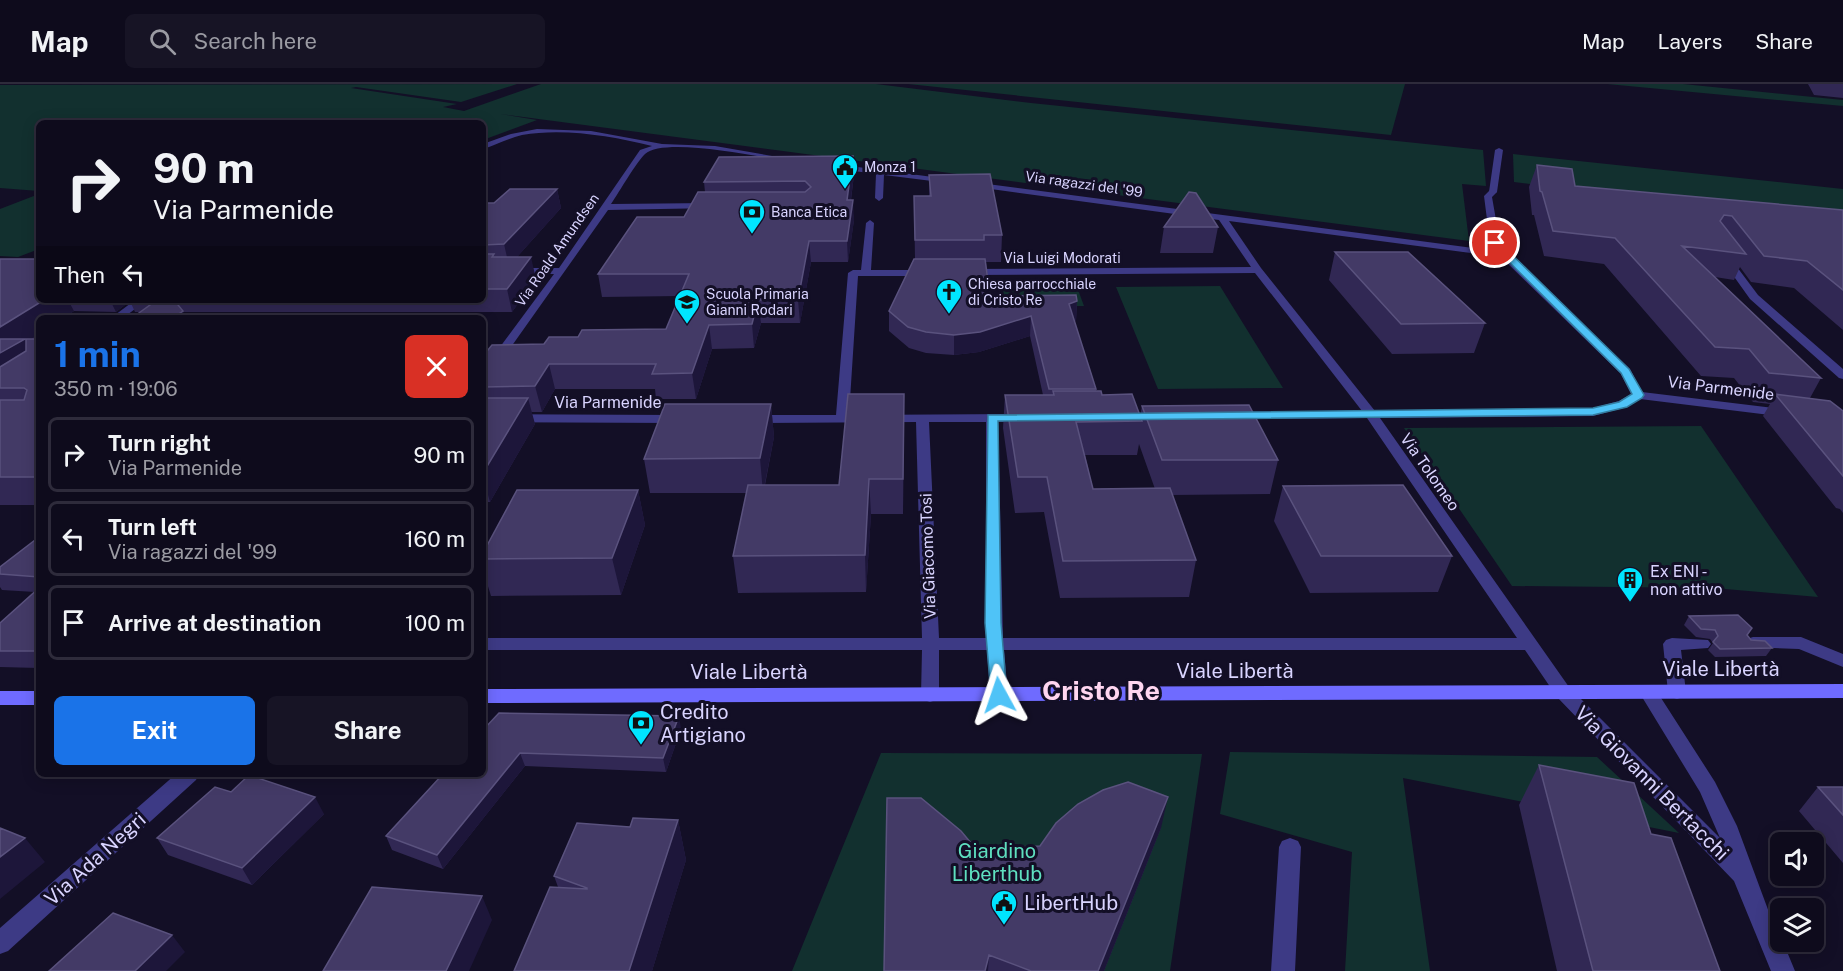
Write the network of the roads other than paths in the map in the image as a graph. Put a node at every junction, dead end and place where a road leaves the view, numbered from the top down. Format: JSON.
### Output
{"nodes":[{"id":1,"x":486,"y":146,"type":"edge"},
{"id":2,"x":659,"y":146,"type":"junction"},
{"id":3,"x":1499,"y":150,"type":"dead end"},
{"id":4,"x":799,"y":161,"type":"edge"},
{"id":5,"x":822,"y":164,"type":"edge"},
{"id":6,"x":880,"y":172,"type":"junction"},
{"id":7,"x":879,"y":198,"type":"dead end"},
{"id":8,"x":723,"y":206,"type":"edge"},
{"id":9,"x":606,"y":207,"type":"junction"},
{"id":10,"x":1222,"y":217,"type":"junction"},
{"id":11,"x":870,"y":222,"type":"dead end"},
{"id":12,"x":1716,"y":244,"type":"edge"},
{"id":13,"x":1504,"y":255,"type":"junction"},
{"id":14,"x":1258,"y":270,"type":"junction"},
{"id":15,"x":486,"y":271,"type":"edge"},
{"id":16,"x":561,"y":271,"type":"junction"},
{"id":17,"x":866,"y":273,"type":"junction"},
{"id":18,"x":937,"y":273,"type":"edge"},
{"id":19,"x":961,"y":273,"type":"edge"},
{"id":20,"x":138,"y":303,"type":"edge"},
{"id":21,"x":120,"y":315,"type":"edge"},
{"id":22,"x":486,"y":374,"type":"edge"},
{"id":23,"x":1843,"y":375,"type":"edge"},
{"id":24,"x":1638,"y":395,"type":"junction"},
{"id":25,"x":1797,"y":414,"type":"edge"},
{"id":26,"x":1371,"y":415,"type":"junction"},
{"id":27,"x":1223,"y":416,"type":"edge"},
{"id":28,"x":1032,"y":417,"type":"edge"},
{"id":29,"x":486,"y":418,"type":"edge"},
{"id":30,"x":687,"y":418,"type":"edge"},
{"id":31,"x":922,"y":418,"type":"junction"},
{"id":32,"x":992,"y":418,"type":"junction"},
{"id":33,"x":734,"y":419,"type":"edge"},
{"id":34,"x":842,"y":419,"type":"junction"},
{"id":35,"x":1754,"y":643,"type":"edge"},
{"id":36,"x":486,"y":644,"type":"edge"},
{"id":37,"x":932,"y":644,"type":"junction"},
{"id":38,"x":994,"y":644,"type":"junction"},
{"id":39,"x":1529,"y":644,"type":"junction"},
{"id":40,"x":1702,"y":644,"type":"dead end"},
{"id":41,"x":1843,"y":661,"type":"edge"},
{"id":42,"x":1563,"y":692,"type":"junction"},
{"id":43,"x":1648,"y":692,"type":"junction"},
{"id":44,"x":1677,"y":692,"type":"junction"},
{"id":45,"x":1843,"y":692,"type":"edge"},
{"id":46,"x":930,"y":695,"type":"junction"},
{"id":47,"x":999,"y":695,"type":"junction"},
{"id":48,"x":486,"y":696,"type":"edge"},
{"id":49,"x":0,"y":698,"type":"edge"},
{"id":50,"x":36,"y":698,"type":"edge"},
{"id":51,"x":186,"y":777,"type":"edge"},
{"id":52,"x":1290,"y":847,"type":"dead end"},
{"id":53,"x":1743,"y":875,"type":"junction"},
{"id":54,"x":0,"y":943,"type":"edge"},
{"id":55,"x":1283,"y":971,"type":"edge"},
{"id":56,"x":1783,"y":971,"type":"edge"}],
"edges":[{"from":1,"to":2,"type":"street"},
{"from":2,"to":4,"type":"street"},
{"from":2,"to":9,"type":"street","name":"Via Roald Amundsen"},
{"from":3,"to":13,"type":"street"},
{"from":5,"to":6,"type":"street","name":"Via ragazzi del '99"},
{"from":6,"to":7,"type":"street"},
{"from":6,"to":10,"type":"street","name":"Via ragazzi del '99"},
{"from":8,"to":9,"type":"street"},
{"from":9,"to":16,"type":"street","name":"Via Roald Amundsen"},
{"from":10,"to":13,"type":"street","name":"Via ragazzi del '99"},
{"from":10,"to":14,"type":"street","name":"Via Tolomeo"},
{"from":11,"to":17,"type":"street"},
{"from":12,"to":23,"type":"street"},
{"from":13,"to":24,"type":"street"},
{"from":14,"to":19,"type":"street","name":"Via Luigi Modorati"},
{"from":14,"to":26,"type":"street","name":"Via Tolomeo"},
{"from":15,"to":16,"type":"street"},
{"from":16,"to":22,"type":"street","name":"Via Roald Amundsen"},
{"from":17,"to":18,"type":"street"},
{"from":17,"to":34,"type":"street"},
{"from":20,"to":21,"type":"street"},
{"from":24,"to":25,"type":"street","name":"Via Parmenide"},
{"from":24,"to":26,"type":"street"},
{"from":26,"to":27,"type":"street"},
{"from":26,"to":39,"type":"street","name":"Via Tolomeo"},
{"from":28,"to":32,"type":"street"},
{"from":29,"to":30,"type":"street","name":"Via Parmenide"},
{"from":31,"to":32,"type":"street"},
{"from":31,"to":34,"type":"street"},
{"from":31,"to":37,"type":"street","name":"Via Giacomo Tosi"},
{"from":32,"to":38,"type":"street"},
{"from":33,"to":34,"type":"street"},
{"from":35,"to":41,"type":"street"},
{"from":36,"to":37,"type":"street","name":"Viale Libertà"},
{"from":37,"to":38,"type":"street","name":"Viale Libertà"},
{"from":37,"to":46,"type":"street","name":"Via Giacomo Tosi"},
{"from":38,"to":39,"type":"street","name":"Viale Libertà"},
{"from":38,"to":47,"type":"street"},
{"from":39,"to":42,"type":"street","name":"Via Tolomeo"},
{"from":40,"to":44,"type":"street"},
{"from":42,"to":43,"type":"main road","name":"Viale Libertà"},
{"from":42,"to":47,"type":"main road","name":"Viale Libertà"},
{"from":42,"to":53,"type":"street","name":"Via Giovanni Bertacchi"},
{"from":43,"to":44,"type":"main road","name":"Viale Libertà"},
{"from":43,"to":53,"type":"street","name":"Via Giovanni Bertacchi"},
{"from":44,"to":45,"type":"main road","name":"Viale Libertà"},
{"from":46,"to":47,"type":"main road","name":"Viale Libertà"},
{"from":46,"to":48,"type":"main road","name":"Viale Libertà"},
{"from":49,"to":50,"type":"main road"},
{"from":51,"to":54,"type":"street","name":"Via Ada Negri"},
{"from":52,"to":55,"type":"street"},
{"from":53,"to":56,"type":"street","name":"Via Giovanni Bertacchi"}]}
